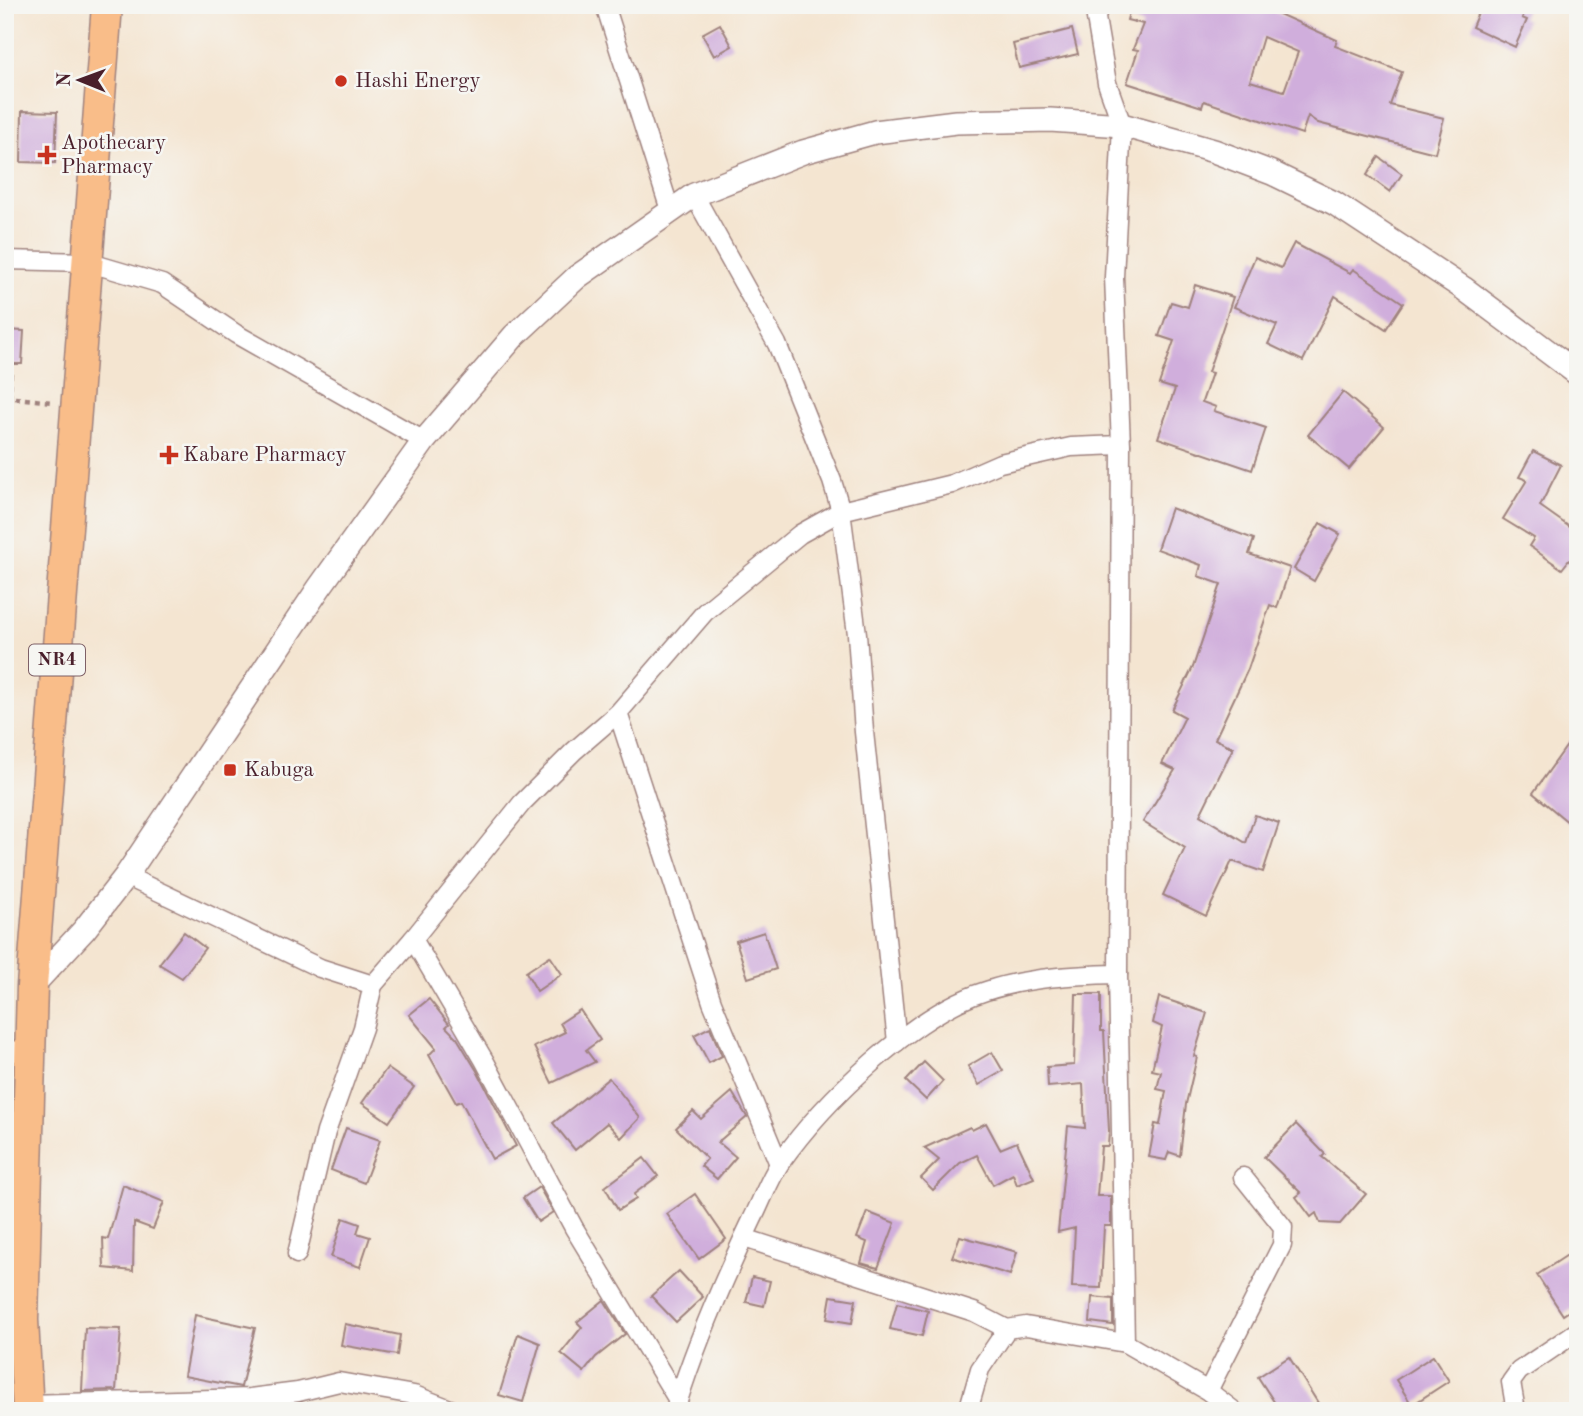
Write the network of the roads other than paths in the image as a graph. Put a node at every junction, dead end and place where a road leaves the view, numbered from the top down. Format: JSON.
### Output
{"nodes":[{"id":1,"x":107,"y":5,"type":"edge"},
{"id":2,"x":605,"y":5,"type":"edge"},
{"id":3,"x":1099,"y":5,"type":"edge"},
{"id":4,"x":1122,"y":125,"type":"junction"},
{"id":5,"x":694,"y":195,"type":"junction"},
{"id":6,"x":670,"y":210,"type":"junction"},
{"id":7,"x":5,"y":260,"type":"edge"},
{"id":8,"x":87,"y":262,"type":"junction"},
{"id":9,"x":1578,"y":374,"type":"edge"},
{"id":10,"x":424,"y":441,"type":"junction"},
{"id":11,"x":1121,"y":445,"type":"junction"},
{"id":12,"x":841,"y":511,"type":"junction"},
{"id":13,"x":618,"y":713,"type":"junction"},
{"id":14,"x":127,"y":876,"type":"junction"},
{"id":15,"x":412,"y":939,"type":"junction"},
{"id":16,"x":1118,"y":974,"type":"junction"},
{"id":17,"x":373,"y":985,"type":"junction"},
{"id":18,"x":32,"y":986,"type":"junction"},
{"id":19,"x":897,"y":1042,"type":"junction"},
{"id":20,"x":18,"y":1052,"type":"edge"},
{"id":21,"x":779,"y":1164,"type":"junction"},
{"id":22,"x":1243,"y":1177,"type":"dead end"},
{"id":23,"x":744,"y":1238,"type":"junction"},
{"id":24,"x":297,"y":1254,"type":"dead end"},
{"id":25,"x":1007,"y":1329,"type":"junction"},
{"id":26,"x":1578,"y":1331,"type":"edge"},
{"id":27,"x":1125,"y":1343,"type":"junction"},
{"id":28,"x":1208,"y":1391,"type":"junction"},
{"id":29,"x":677,"y":1406,"type":"edge"},
{"id":30,"x":28,"y":1408,"type":"edge"},
{"id":31,"x":455,"y":1411,"type":"edge"},
{"id":32,"x":968,"y":1411,"type":"edge"},
{"id":33,"x":1234,"y":1411,"type":"edge"},
{"id":34,"x":1516,"y":1411,"type":"edge"}],
"edges":[{"from":1,"to":8,"type":"highway","number":"NR4"},
{"from":2,"to":6,"type":"street"},
{"from":3,"to":4,"type":"street"},
{"from":4,"to":5,"type":"street"},
{"from":4,"to":9,"type":"street"},
{"from":4,"to":11,"type":"street"},
{"from":5,"to":6,"type":"street"},
{"from":5,"to":12,"type":"street"},
{"from":6,"to":10,"type":"street"},
{"from":7,"to":8,"type":"street"},
{"from":8,"to":10,"type":"street"},
{"from":8,"to":18,"type":"highway","number":"NR4"},
{"from":10,"to":14,"type":"street"},
{"from":11,"to":12,"type":"street"},
{"from":11,"to":16,"type":"street"},
{"from":12,"to":13,"type":"street"},
{"from":12,"to":19,"type":"street"},
{"from":13,"to":15,"type":"street"},
{"from":13,"to":21,"type":"street"},
{"from":14,"to":17,"type":"street"},
{"from":14,"to":18,"type":"street"},
{"from":15,"to":17,"type":"street"},
{"from":15,"to":29,"type":"street"},
{"from":16,"to":19,"type":"street"},
{"from":16,"to":27,"type":"street"},
{"from":17,"to":24,"type":"street"},
{"from":18,"to":20,"type":"highway","number":"NR4"},
{"from":19,"to":21,"type":"street"},
{"from":20,"to":30,"type":"highway","number":"NR4"},
{"from":21,"to":23,"type":"street"},
{"from":22,"to":28,"type":"street"},
{"from":23,"to":25,"type":"street"},
{"from":23,"to":29,"type":"street"},
{"from":25,"to":27,"type":"street"},
{"from":25,"to":32,"type":"street"},
{"from":26,"to":34,"type":"street"},
{"from":27,"to":28,"type":"street"},
{"from":28,"to":33,"type":"street"},
{"from":30,"to":31,"type":"street"}]}
